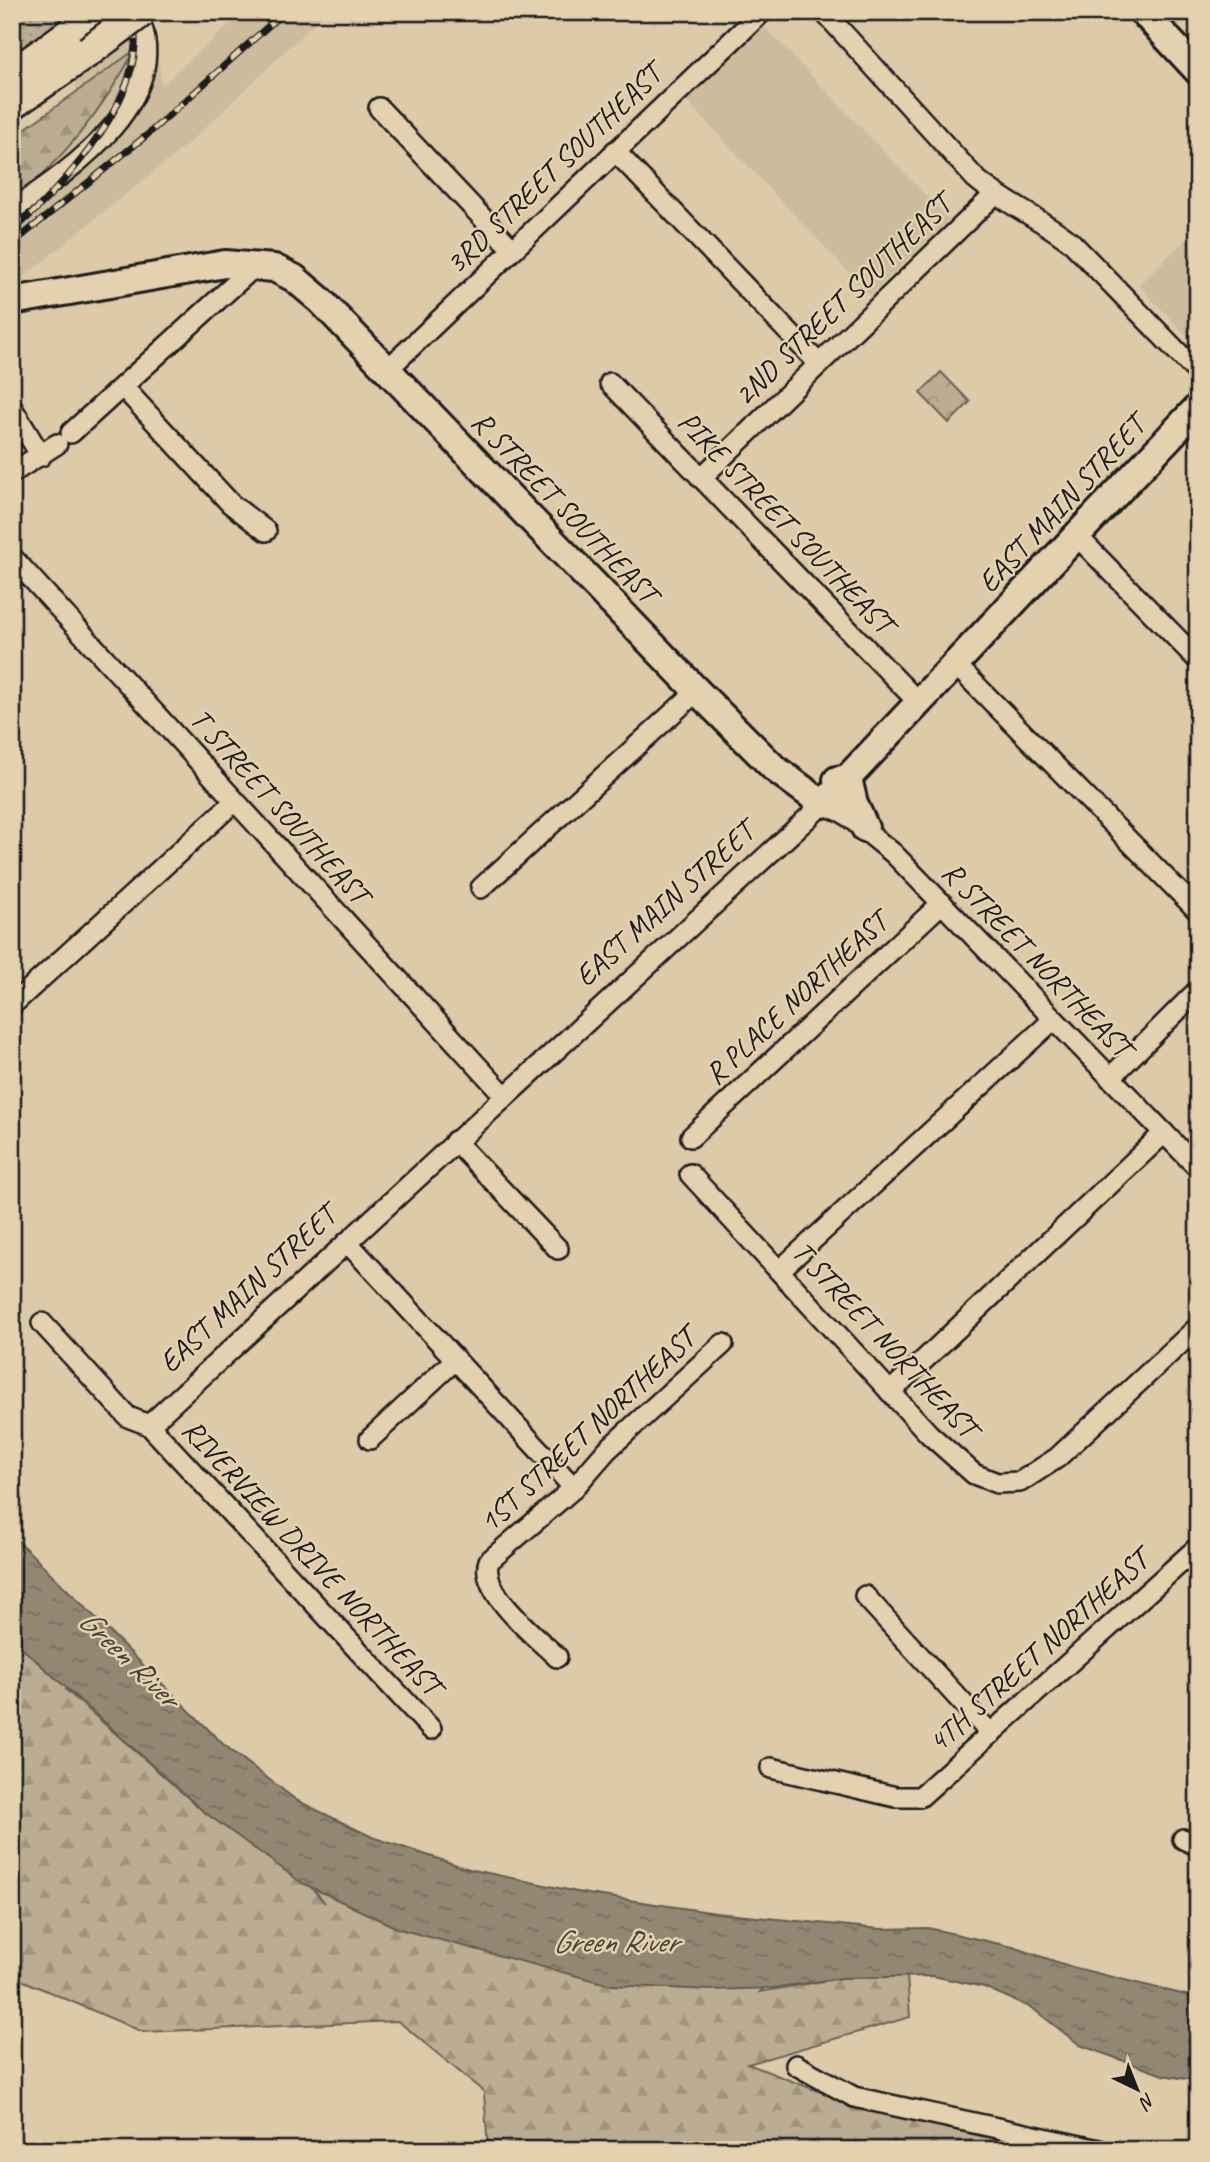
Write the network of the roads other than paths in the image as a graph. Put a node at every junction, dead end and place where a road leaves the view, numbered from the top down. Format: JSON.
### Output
{"nodes":[{"id":1,"x":100,"y":12,"type":"edge"},
{"id":2,"x":138,"y":12,"type":"edge"},
{"id":3,"x":762,"y":12,"type":"edge"},
{"id":4,"x":824,"y":12,"type":"edge"},
{"id":5,"x":1143,"y":12,"type":"edge"},
{"id":6,"x":82,"y":41,"type":"junction"},
{"id":7,"x":1198,"y":71,"type":"edge"},
{"id":8,"x":12,"y":75,"type":"edge"},
{"id":9,"x":12,"y":104,"type":"edge"},
{"id":10,"x":379,"y":108,"type":"dead end"},
{"id":11,"x":615,"y":150,"type":"junction"},
{"id":12,"x":994,"y":195,"type":"junction"},
{"id":13,"x":12,"y":210,"type":"edge"},
{"id":14,"x":512,"y":249,"type":"junction"},
{"id":15,"x":255,"y":266,"type":"junction"},
{"id":16,"x":12,"y":301,"type":"edge"},
{"id":17,"x":818,"y":363,"type":"junction"},
{"id":18,"x":387,"y":370,"type":"junction"},
{"id":19,"x":1198,"y":373,"type":"edge"},
{"id":20,"x":610,"y":383,"type":"dead end"},
{"id":21,"x":123,"y":387,"type":"junction"},
{"id":22,"x":1198,"y":407,"type":"edge"},
{"id":23,"x":12,"y":408,"type":"edge"},
{"id":24,"x":57,"y":444,"type":"junction"},
{"id":25,"x":12,"y":473,"type":"edge"},
{"id":26,"x":701,"y":478,"type":"junction"},
{"id":27,"x":265,"y":531,"type":"dead end"},
{"id":28,"x":1076,"y":535,"type":"junction"},
{"id":29,"x":12,"y":557,"type":"edge"},
{"id":30,"x":1198,"y":660,"type":"edge"},
{"id":31,"x":955,"y":664,"type":"junction"},
{"id":32,"x":697,"y":691,"type":"junction"},
{"id":33,"x":918,"y":702,"type":"junction"},
{"id":34,"x":848,"y":778,"type":"junction"},
{"id":35,"x":788,"y":779,"type":"junction"},
{"id":36,"x":235,"y":801,"type":"junction"},
{"id":37,"x":823,"y":804,"type":"junction"},
{"id":38,"x":865,"y":828,"type":"junction"},
{"id":39,"x":481,"y":888,"type":"dead end"},
{"id":40,"x":942,"y":903,"type":"junction"},
{"id":41,"x":1198,"y":911,"type":"edge"},
{"id":42,"x":1198,"y":990,"type":"edge"},
{"id":43,"x":12,"y":1005,"type":"edge"},
{"id":44,"x":1053,"y":1020,"type":"junction"},
{"id":45,"x":1110,"y":1079,"type":"junction"},
{"id":46,"x":504,"y":1095,"type":"junction"},
{"id":47,"x":1164,"y":1133,"type":"junction"},
{"id":48,"x":691,"y":1137,"type":"dead end"},
{"id":49,"x":455,"y":1141,"type":"junction"},
{"id":50,"x":1198,"y":1168,"type":"edge"},
{"id":51,"x":690,"y":1174,"type":"dead end"},
{"id":52,"x":347,"y":1242,"type":"junction"},
{"id":53,"x":558,"y":1249,"type":"dead end"},
{"id":54,"x":780,"y":1270,"type":"junction"},
{"id":55,"x":42,"y":1323,"type":"dead end"},
{"id":56,"x":1198,"y":1327,"type":"edge"},
{"id":57,"x":723,"y":1344,"type":"dead end"},
{"id":58,"x":455,"y":1360,"type":"junction"},
{"id":59,"x":890,"y":1392,"type":"junction"},
{"id":60,"x":149,"y":1425,"type":"junction"},
{"id":61,"x":370,"y":1440,"type":"dead end"},
{"id":62,"x":573,"y":1488,"type":"junction"},
{"id":63,"x":1198,"y":1547,"type":"edge"},
{"id":64,"x":865,"y":1596,"type":"dead end"},
{"id":65,"x":557,"y":1657,"type":"dead end"},
{"id":66,"x":431,"y":1729,"type":"dead end"},
{"id":67,"x":991,"y":1734,"type":"junction"},
{"id":68,"x":771,"y":1768,"type":"dead end"},
{"id":69,"x":796,"y":2065,"type":"dead end"},
{"id":70,"x":1099,"y":2150,"type":"edge"}],
"edges":[{"from":1,"to":6,"type":"highway"},
{"from":2,"to":6,"type":"highway","bridge":true},
{"from":2,"to":13,"type":"street"},
{"from":3,"to":11,"type":"street","name":"3RD STREET SOUTHEAST"},
{"from":4,"to":12,"type":"street"},
{"from":5,"to":7,"type":"main road"},
{"from":6,"to":8,"type":"highway"},
{"from":6,"to":9,"type":"highway"},
{"from":10,"to":14,"type":"street"},
{"from":11,"to":14,"type":"street","name":"3RD STREET SOUTHEAST"},
{"from":11,"to":17,"type":"street"},
{"from":12,"to":17,"type":"street","name":"2ND STREET SOUTHEAST"},
{"from":12,"to":19,"type":"street"},
{"from":14,"to":18,"type":"street","name":"3RD STREET SOUTHEAST"},
{"from":15,"to":16,"type":"main road","name":"R STREET SOUTHEAST"},
{"from":15,"to":18,"type":"main road","name":"R STREET SOUTHEAST"},
{"from":15,"to":21,"type":"street"},
{"from":17,"to":26,"type":"street","name":"2ND STREET SOUTHEAST"},
{"from":18,"to":32,"type":"main road","name":"R STREET SOUTHEAST"},
{"from":20,"to":26,"type":"street","name":"PIKE STREET SOUTHEAST"},
{"from":21,"to":24,"type":"street"},
{"from":21,"to":27,"type":"street"},
{"from":22,"to":28,"type":"main road","name":"EAST MAIN STREET"},
{"from":23,"to":24,"type":"street"},
{"from":24,"to":25,"type":"street"},
{"from":26,"to":33,"type":"street","name":"PIKE STREET SOUTHEAST"},
{"from":28,"to":30,"type":"street"},
{"from":28,"to":31,"type":"main road","name":"EAST MAIN STREET"},
{"from":29,"to":36,"type":"street","name":"T STREET SOUTHEAST"},
{"from":31,"to":33,"type":"main road","name":"EAST MAIN STREET"},
{"from":31,"to":41,"type":"street"},
{"from":32,"to":35,"type":"main road","name":"R STREET SOUTHEAST"},
{"from":32,"to":39,"type":"street"},
{"from":33,"to":34,"type":"main road","name":"EAST MAIN STREET"},
{"from":34,"to":35,"type":"main road"},
{"from":34,"to":37,"type":"main road","name":"EAST MAIN STREET"},
{"from":34,"to":38,"type":"main road"},
{"from":35,"to":37,"type":"main road","name":"R STREET SOUTHEAST"},
{"from":36,"to":43,"type":"street"},
{"from":36,"to":46,"type":"street","name":"T STREET SOUTHEAST"},
{"from":37,"to":38,"type":"street","name":"R STREET NORTHEAST"},
{"from":37,"to":46,"type":"street","name":"EAST MAIN STREET"},
{"from":38,"to":40,"type":"street","name":"R STREET NORTHEAST"},
{"from":40,"to":44,"type":"street","name":"R STREET NORTHEAST"},
{"from":40,"to":48,"type":"street","name":"R PLACE NORTHEAST"},
{"from":42,"to":45,"type":"street"},
{"from":44,"to":45,"type":"street","name":"R STREET NORTHEAST"},
{"from":44,"to":54,"type":"street"},
{"from":45,"to":47,"type":"street","name":"R STREET NORTHEAST"},
{"from":46,"to":49,"type":"street","name":"EAST MAIN STREET"},
{"from":47,"to":50,"type":"street","name":"R STREET NORTHEAST"},
{"from":47,"to":59,"type":"street"},
{"from":49,"to":52,"type":"street","name":"EAST MAIN STREET"},
{"from":49,"to":53,"type":"street"},
{"from":51,"to":54,"type":"street","name":"T STREET NORTHEAST"},
{"from":52,"to":58,"type":"street"},
{"from":52,"to":60,"type":"street","name":"EAST MAIN STREET"},
{"from":54,"to":59,"type":"street","name":"T STREET NORTHEAST"},
{"from":55,"to":60,"type":"street","name":"RIVERVIEW DRIVE NORTHEAST"},
{"from":56,"to":59,"type":"street","name":"T STREET NORTHEAST"},
{"from":57,"to":62,"type":"street","name":"1ST STREET NORTHEAST"},
{"from":58,"to":61,"type":"street"},
{"from":58,"to":62,"type":"street"},
{"from":60,"to":66,"type":"street","name":"RIVERVIEW DRIVE NORTHEAST"},
{"from":62,"to":65,"type":"street","name":"1ST STREET NORTHEAST"},
{"from":63,"to":67,"type":"street","name":"4TH STREET NORTHEAST"},
{"from":64,"to":67,"type":"street"},
{"from":67,"to":68,"type":"street","name":"4TH STREET NORTHEAST"},
{"from":69,"to":70,"type":"street"}]}
